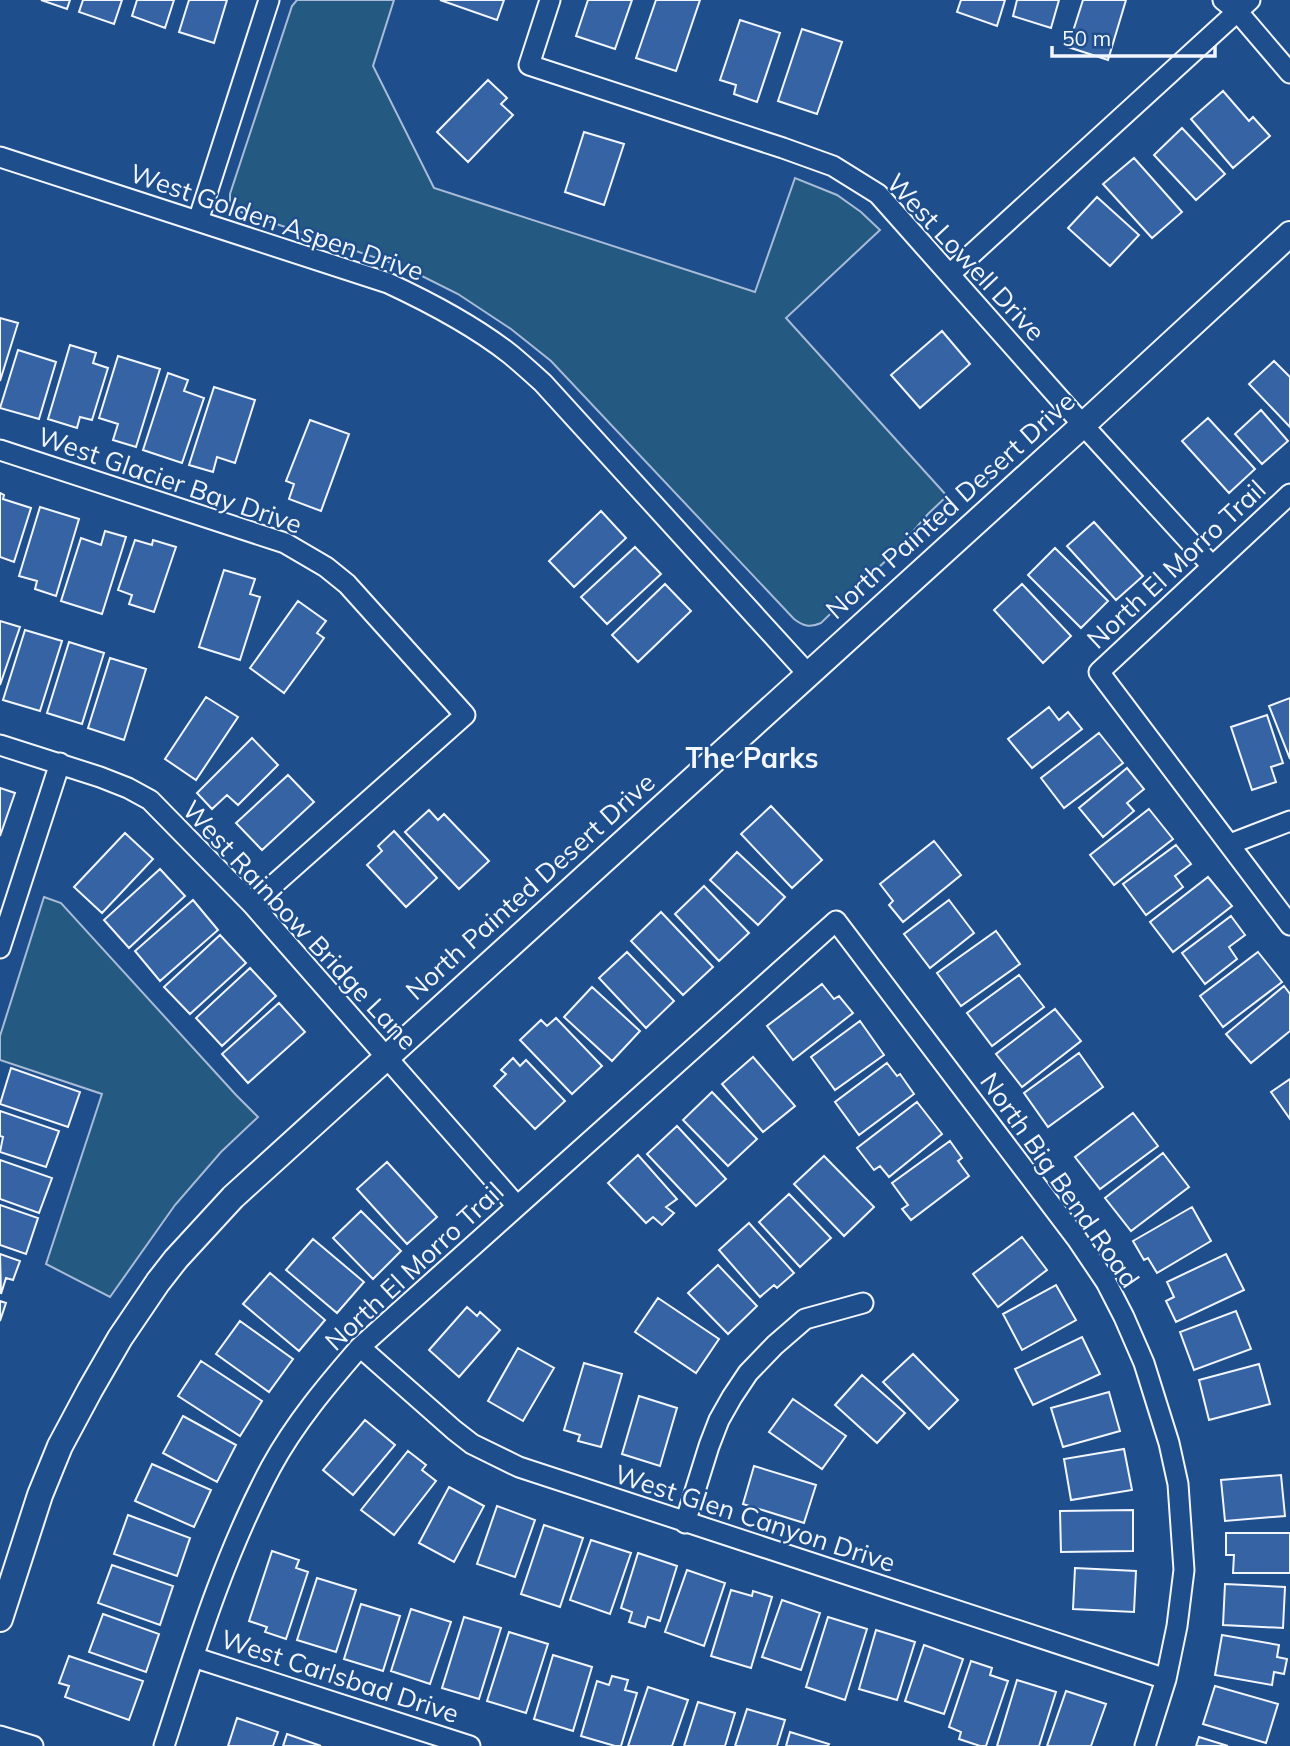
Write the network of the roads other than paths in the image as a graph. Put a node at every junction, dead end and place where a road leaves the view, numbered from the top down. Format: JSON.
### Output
{"nodes":[{"id":1,"x":269,"y":0,"type":"edge"},
{"id":2,"x":550,"y":0,"type":"edge"},
{"id":3,"x":1237,"y":4,"type":"edge"},
{"id":4,"x":1290,"y":73,"type":"edge"},
{"id":5,"x":0,"y":157,"type":"edge"},
{"id":6,"x":198,"y":221,"type":"junction"},
{"id":7,"x":1290,"y":234,"type":"edge"},
{"id":8,"x":950,"y":274,"type":"junction"},
{"id":9,"x":1083,"y":425,"type":"junction"},
{"id":10,"x":0,"y":450,"type":"edge"},
{"id":11,"x":1290,"y":495,"type":"edge"},
{"id":12,"x":1212,"y":566,"type":"junction"},
{"id":13,"x":808,"y":674,"type":"junction"},
{"id":14,"x":0,"y":744,"type":"edge"},
{"id":15,"x":60,"y":763,"type":"junction"},
{"id":16,"x":1290,"y":821,"type":"edge"},
{"id":17,"x":1230,"y":844,"type":"junction"},
{"id":18,"x":252,"y":904,"type":"junction"},
{"id":19,"x":836,"y":921,"type":"joint"},
{"id":20,"x":1290,"y":925,"type":"edge"},
{"id":21,"x":0,"y":948,"type":"edge"},
{"id":22,"x":387,"y":1058,"type":"junction"},
{"id":23,"x":517,"y":1206,"type":"junction"},
{"id":24,"x":863,"y":1303,"type":"dead end"},
{"id":25,"x":360,"y":1347,"type":"junction"},
{"id":26,"x":685,"y":1523,"type":"junction"},
{"id":27,"x":0,"y":1619,"type":"edge"},
{"id":28,"x":193,"y":1657,"type":"junction"},
{"id":29,"x":1166,"y":1679,"type":"junction"},
{"id":30,"x":0,"y":1736,"type":"edge"},
{"id":31,"x":33,"y":1746,"type":"edge"},
{"id":32,"x":164,"y":1746,"type":"edge"},
{"id":33,"x":471,"y":1746,"type":"edge"},
{"id":34,"x":1145,"y":1746,"type":"edge"}],
"edges":[{"from":1,"to":6,"type":"street"},
{"from":2,"to":8,"type":"street","name":"West Lowell Drive"},
{"from":3,"to":4,"type":"street"},
{"from":3,"to":8,"type":"street"},
{"from":5,"to":6,"type":"street","name":"West Golden Aspen Drive"},
{"from":6,"to":13,"type":"street","name":"West Golden Aspen Drive"},
{"from":7,"to":9,"type":"street","name":"North Painted Desert Drive"},
{"from":8,"to":9,"type":"street","name":"West Lowell Drive"},
{"from":9,"to":12,"type":"street","name":"West Lowell Drive"},
{"from":9,"to":13,"type":"street","name":"North Painted Desert Drive"},
{"from":10,"to":18,"type":"street","name":"West Glacier Bay Drive"},
{"from":11,"to":12,"type":"street","name":"North El Morro Trail"},
{"from":12,"to":17,"type":"street","name":"North El Morro Trail"},
{"from":13,"to":22,"type":"street","name":"North Painted Desert Drive"},
{"from":14,"to":15,"type":"street","name":"West Rainbow Bridge Lane"},
{"from":15,"to":18,"type":"street","name":"West Rainbow Bridge Lane"},
{"from":15,"to":21,"type":"street"},
{"from":16,"to":17,"type":"street"},
{"from":17,"to":20,"type":"street"},
{"from":18,"to":22,"type":"street","name":"West Rainbow Bridge Lane"},
{"from":19,"to":23,"type":"street","name":"North El Morro Trail"},
{"from":19,"to":29,"type":"street","name":"North Big Bend Road"},
{"from":22,"to":23,"type":"street","name":"West Rainbow Bridge Lane"},
{"from":22,"to":27,"type":"street","name":"North Painted Desert Drive"},
{"from":23,"to":25,"type":"street","name":"North El Morro Trail"},
{"from":24,"to":26,"type":"street"},
{"from":25,"to":26,"type":"street","name":"West Glen Canyon Drive"},
{"from":25,"to":28,"type":"street","name":"North El Morro Trail"},
{"from":26,"to":29,"type":"street","name":"West Glen Canyon Drive"},
{"from":28,"to":32,"type":"street","name":"North El Morro Trail"},
{"from":28,"to":33,"type":"street","name":"West Carlsbad Drive"},
{"from":29,"to":34,"type":"street","name":"North Big Bend Road"},
{"from":30,"to":31,"type":"street"}]}
